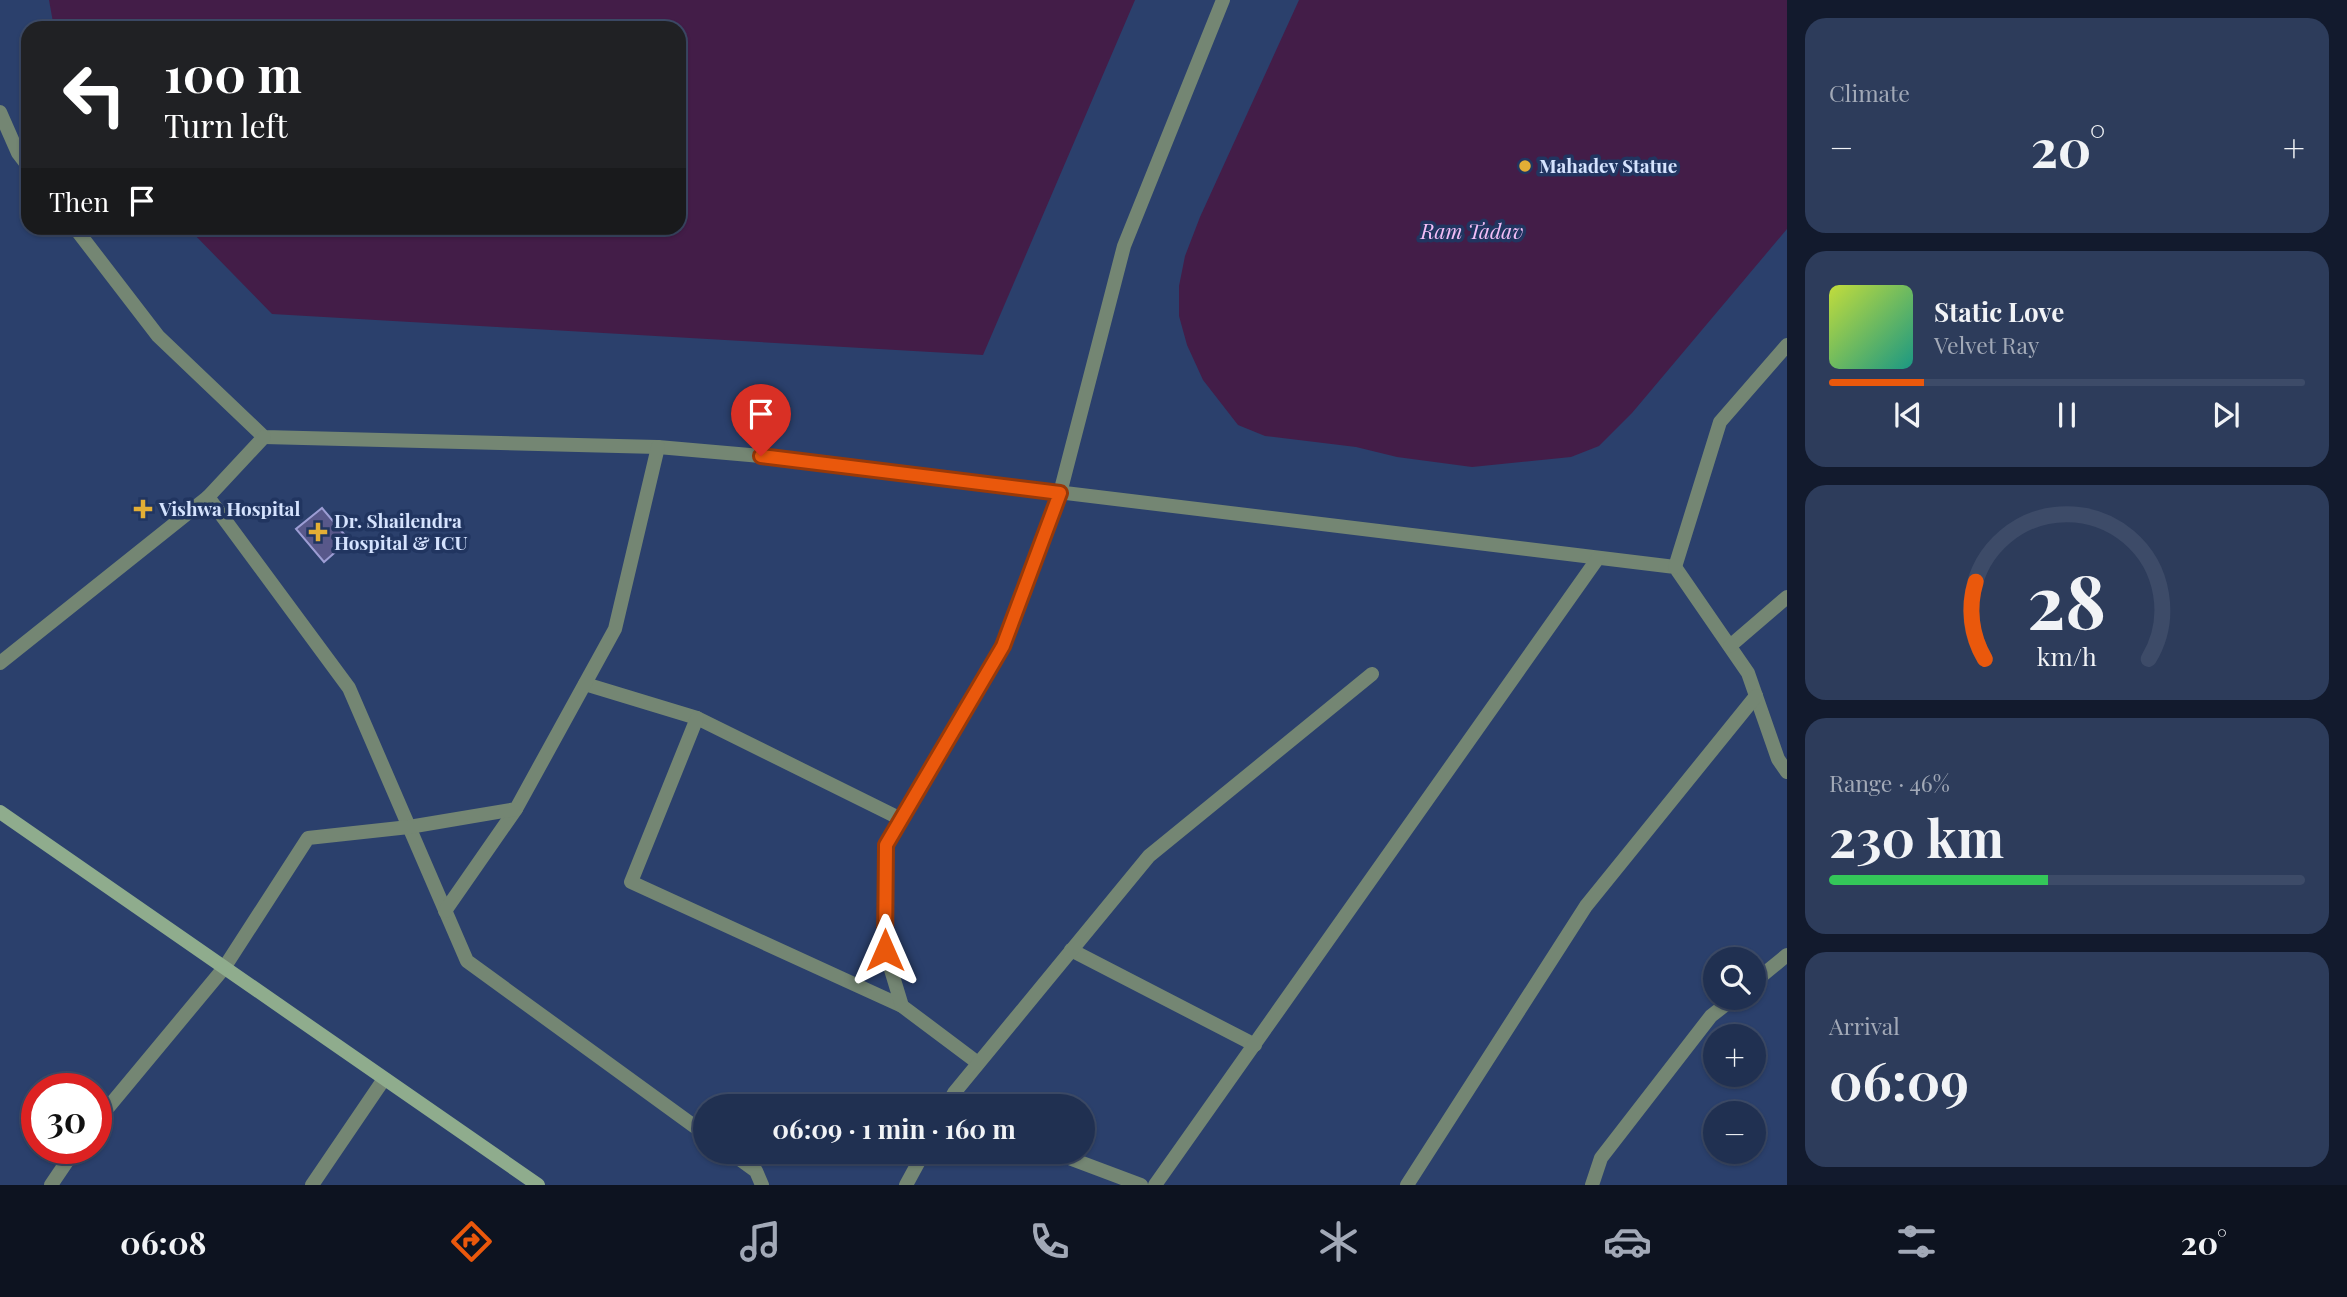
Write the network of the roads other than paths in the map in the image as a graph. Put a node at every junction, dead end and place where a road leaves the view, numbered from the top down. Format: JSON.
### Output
{"nodes":[{"id":1,"x":1223,"y":0,"type":"edge"},
{"id":2,"x":0,"y":112,"type":"edge"},
{"id":3,"x":21,"y":157,"type":"edge"},
{"id":4,"x":80,"y":235,"type":"edge"},
{"id":5,"x":1787,"y":345,"type":"edge"},
{"id":6,"x":264,"y":437,"type":"junction"},
{"id":7,"x":658,"y":447,"type":"junction"},
{"id":8,"x":1060,"y":493,"type":"junction"},
{"id":9,"x":208,"y":497,"type":"junction"},
{"id":10,"x":1598,"y":558,"type":"junction"},
{"id":11,"x":1675,"y":567,"type":"junction"},
{"id":12,"x":1787,"y":597,"type":"edge"},
{"id":13,"x":1730,"y":646,"type":"junction"},
{"id":14,"x":0,"y":663,"type":"edge"},
{"id":15,"x":1371,"y":674,"type":"dead end"},
{"id":16,"x":585,"y":684,"type":"junction"},
{"id":17,"x":1756,"y":696,"type":"junction"},
{"id":18,"x":697,"y":718,"type":"junction"},
{"id":19,"x":1787,"y":772,"type":"edge"},
{"id":20,"x":516,"y":809,"type":"junction"},
{"id":21,"x":0,"y":812,"type":"edge"},
{"id":22,"x":901,"y":819,"type":"junction"},
{"id":23,"x":409,"y":827,"type":"junction"},
{"id":24,"x":445,"y":911,"type":"junction"},
{"id":25,"x":1071,"y":950,"type":"junction"},
{"id":26,"x":1787,"y":955,"type":"edge"},
{"id":27,"x":224,"y":968,"type":"junction"},
{"id":28,"x":1766,"y":972,"type":"edge"},
{"id":29,"x":902,"y":1006,"type":"junction"},
{"id":30,"x":1719,"y":1010,"type":"edge"},
{"id":31,"x":1255,"y":1045,"type":"junction"},
{"id":32,"x":978,"y":1063,"type":"junction"},
{"id":33,"x":384,"y":1079,"type":"junction"},
{"id":34,"x":956,"y":1094,"type":"edge"},
{"id":35,"x":112,"y":1103,"type":"edge"},
{"id":36,"x":693,"y":1125,"type":"edge"},
{"id":37,"x":65,"y":1164,"type":"edge"},
{"id":38,"x":746,"y":1164,"type":"edge"},
{"id":39,"x":917,"y":1164,"type":"edge"},
{"id":40,"x":1085,"y":1164,"type":"edge"},
{"id":41,"x":51,"y":1185,"type":"edge"},
{"id":42,"x":312,"y":1185,"type":"edge"},
{"id":43,"x":538,"y":1185,"type":"edge"},
{"id":44,"x":762,"y":1185,"type":"edge"},
{"id":45,"x":906,"y":1185,"type":"edge"},
{"id":46,"x":1141,"y":1185,"type":"edge"},
{"id":47,"x":1155,"y":1185,"type":"edge"},
{"id":48,"x":1407,"y":1185,"type":"edge"},
{"id":49,"x":1592,"y":1185,"type":"edge"}],
"edges":[{"from":1,"to":8,"type":"street"},
{"from":2,"to":3,"type":"street"},
{"from":4,"to":6,"type":"street"},
{"from":5,"to":11,"type":"street"},
{"from":6,"to":7,"type":"street"},
{"from":6,"to":9,"type":"street"},
{"from":7,"to":8,"type":"street"},
{"from":7,"to":16,"type":"street"},
{"from":8,"to":10,"type":"street"},
{"from":8,"to":22,"type":"street"},
{"from":9,"to":14,"type":"street"},
{"from":9,"to":23,"type":"street"},
{"from":10,"to":11,"type":"street"},
{"from":10,"to":31,"type":"street"},
{"from":11,"to":13,"type":"street"},
{"from":12,"to":13,"type":"street"},
{"from":13,"to":17,"type":"street"},
{"from":15,"to":25,"type":"street"},
{"from":16,"to":18,"type":"street"},
{"from":16,"to":20,"type":"street"},
{"from":17,"to":19,"type":"street"},
{"from":17,"to":48,"type":"street"},
{"from":18,"to":22,"type":"street"},
{"from":18,"to":29,"type":"street"},
{"from":20,"to":23,"type":"street"},
{"from":20,"to":24,"type":"street"},
{"from":21,"to":27,"type":"street"},
{"from":22,"to":29,"type":"street"},
{"from":23,"to":24,"type":"street"},
{"from":23,"to":27,"type":"street"},
{"from":24,"to":36,"type":"street"},
{"from":25,"to":31,"type":"street"},
{"from":25,"to":32,"type":"street"},
{"from":26,"to":28,"type":"street"},
{"from":27,"to":33,"type":"street"},
{"from":27,"to":35,"type":"street"},
{"from":29,"to":32,"type":"street"},
{"from":30,"to":49,"type":"street"},
{"from":31,"to":47,"type":"street"},
{"from":32,"to":34,"type":"street"},
{"from":33,"to":42,"type":"street"},
{"from":33,"to":43,"type":"street"},
{"from":37,"to":41,"type":"street"},
{"from":38,"to":44,"type":"street"},
{"from":39,"to":45,"type":"street"},
{"from":40,"to":46,"type":"street"}]}
